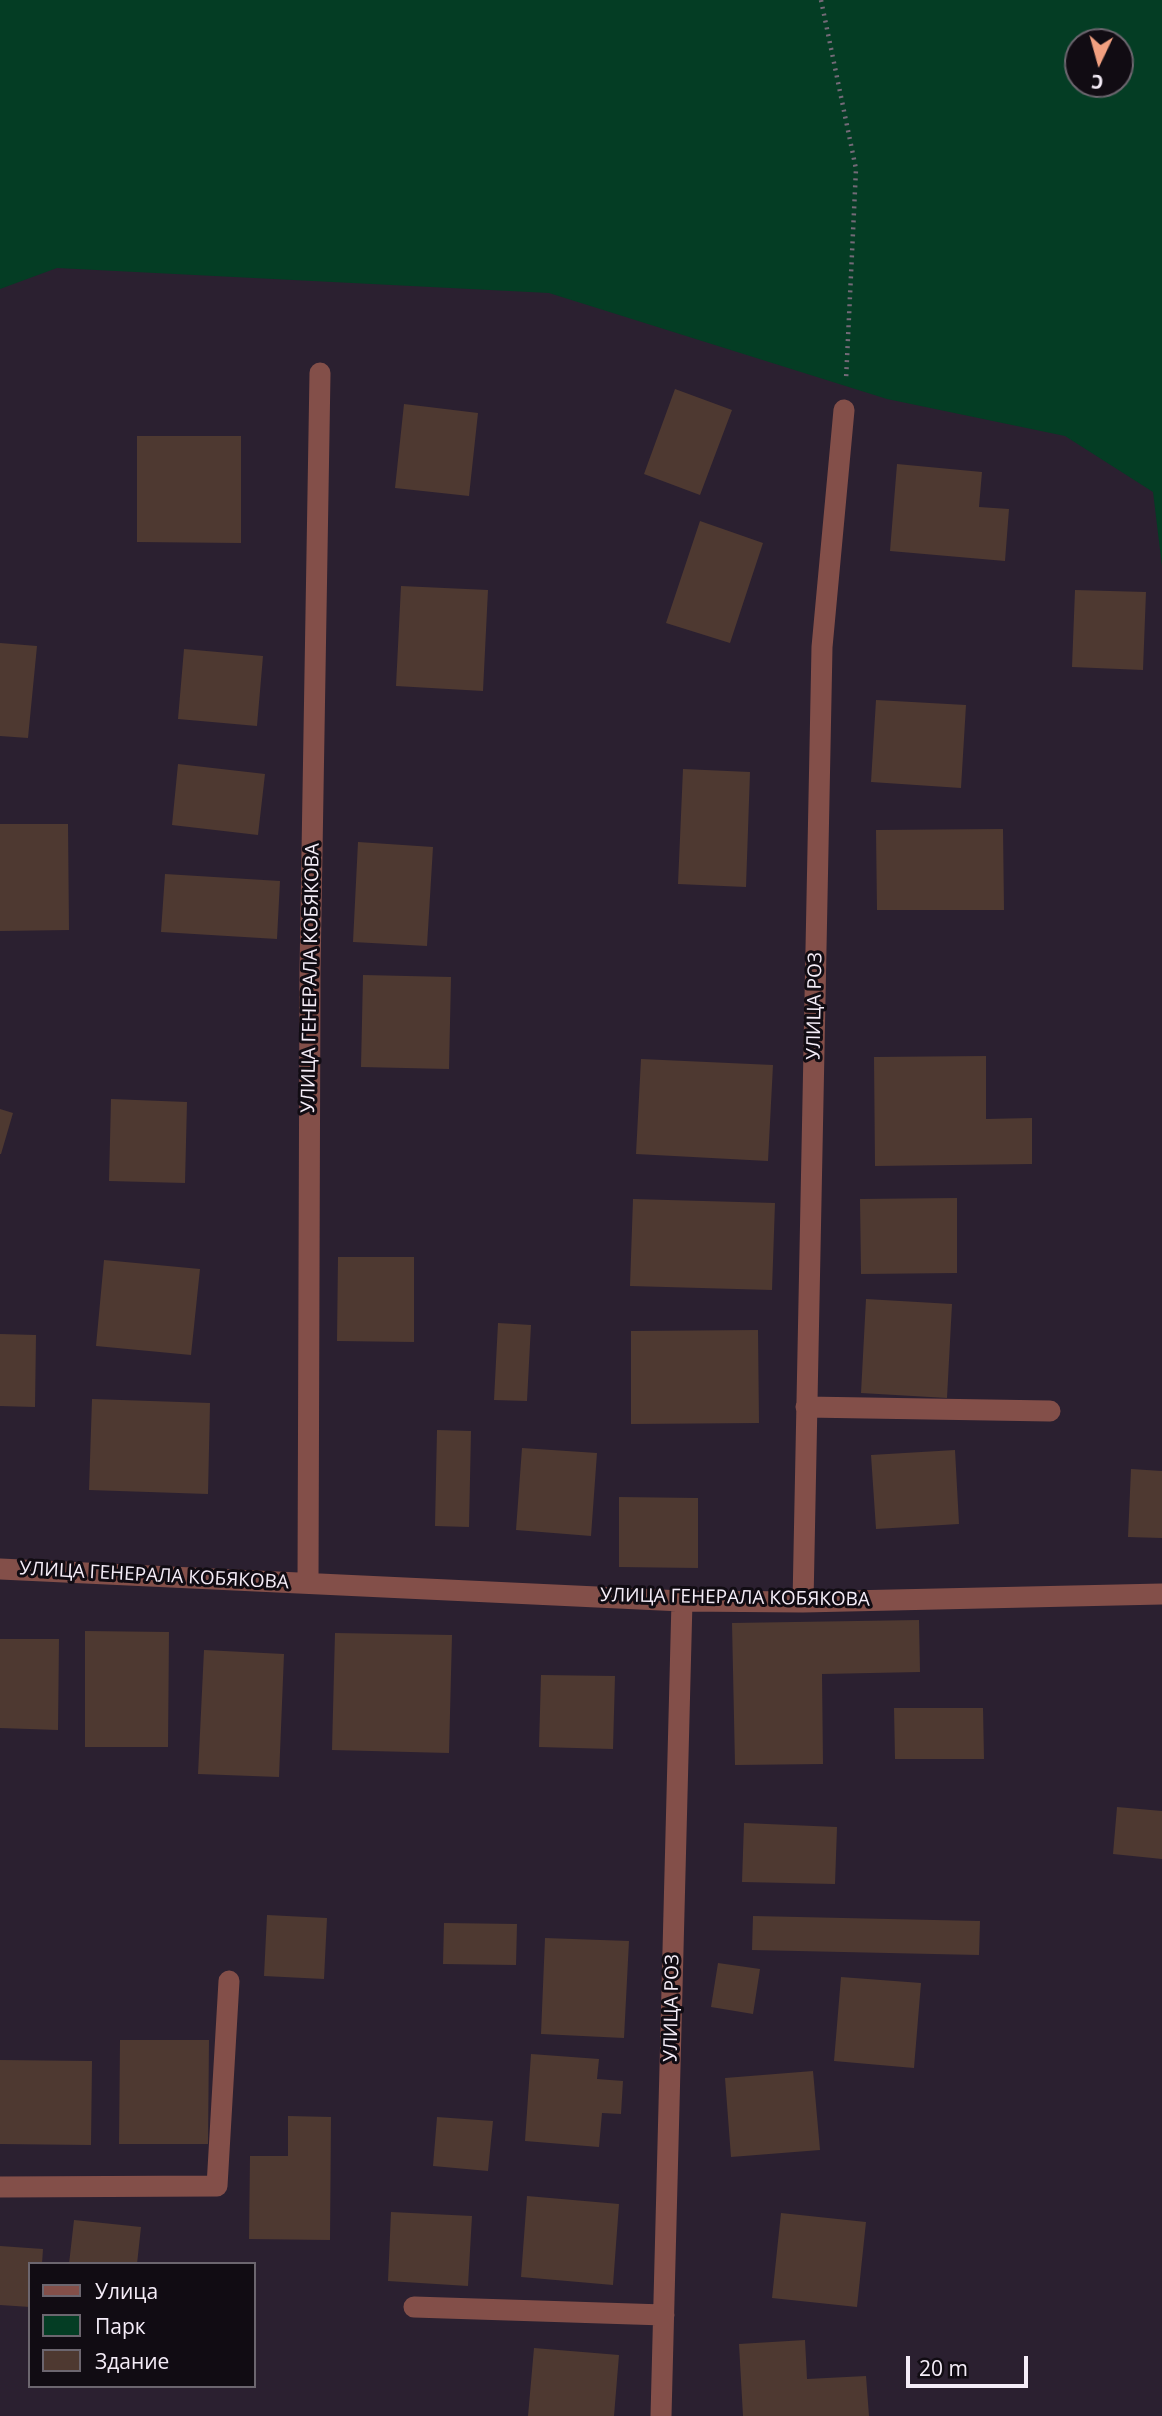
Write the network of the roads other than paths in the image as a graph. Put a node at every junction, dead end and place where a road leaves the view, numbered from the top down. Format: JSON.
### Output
{"nodes":[{"id":1,"x":320,"y":373,"type":"dead end"},
{"id":2,"x":844,"y":410,"type":"road end"},
{"id":3,"x":806,"y":1406,"type":"junction"},
{"id":4,"x":1050,"y":1410,"type":"dead end"},
{"id":5,"x":0,"y":1569,"type":"edge"},
{"id":6,"x":308,"y":1583,"type":"junction"},
{"id":7,"x":1162,"y":1594,"type":"edge"},
{"id":8,"x":682,"y":1601,"type":"junction"},
{"id":9,"x":803,"y":1602,"type":"junction"},
{"id":10,"x":229,"y":1981,"type":"dead end"},
{"id":11,"x":0,"y":2187,"type":"edge"},
{"id":12,"x":414,"y":2307,"type":"dead end"},
{"id":13,"x":664,"y":2315,"type":"junction"},
{"id":14,"x":662,"y":2416,"type":"edge"}],
"edges":[{"from":1,"to":6,"type":"street","name":"УЛИЦА ГЕНЕРАЛА КОБЯКОВА"},
{"from":2,"to":3,"type":"street","name":"УЛИЦА РОЗ"},
{"from":3,"to":4,"type":"street"},
{"from":3,"to":9,"type":"street","name":"УЛИЦА РОЗ"},
{"from":5,"to":6,"type":"street","name":"УЛИЦА ГЕНЕРАЛА КОБЯКОВА"},
{"from":6,"to":8,"type":"street","name":"УЛИЦА ГЕНЕРАЛА КОБЯКОВА"},
{"from":7,"to":9,"type":"street","name":"УЛИЦА ГЕНЕРАЛА КОБЯКОВА"},
{"from":8,"to":9,"type":"street","name":"УЛИЦА ГЕНЕРАЛА КОБЯКОВА"},
{"from":8,"to":13,"type":"street","name":"УЛИЦА РОЗ"},
{"from":10,"to":11,"type":"street"},
{"from":12,"to":13,"type":"street"},
{"from":13,"to":14,"type":"street","name":"УЛИЦА РОЗ"}]}
